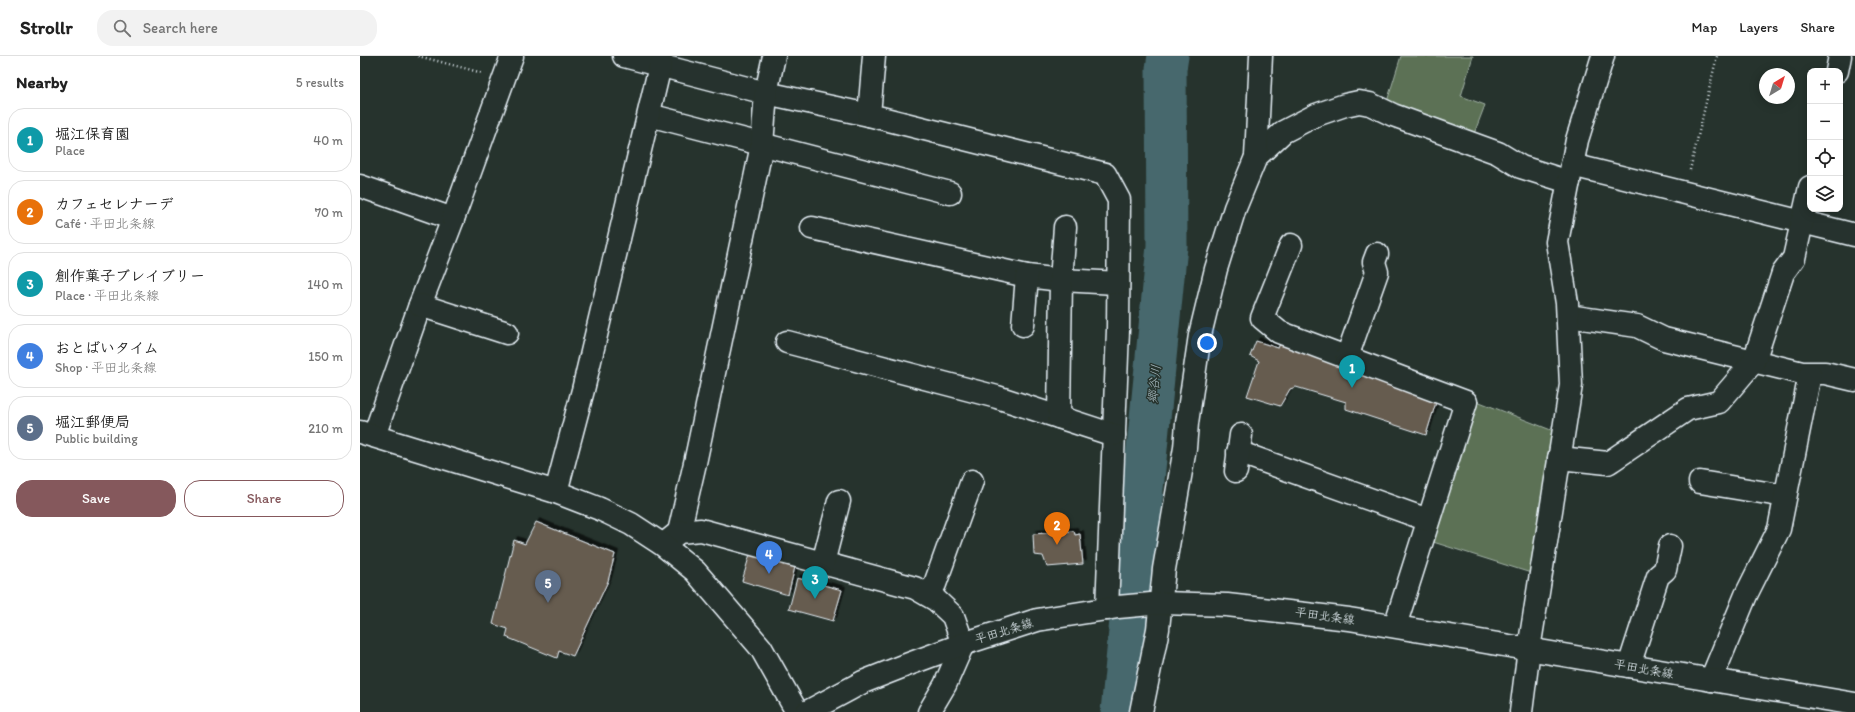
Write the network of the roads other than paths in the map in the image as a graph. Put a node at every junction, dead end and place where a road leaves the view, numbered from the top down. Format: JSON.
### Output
{"nodes":[{"id":1,"x":512,"y":56,"type":"edge"},
{"id":2,"x":624,"y":56,"type":"edge"},
{"id":3,"x":774,"y":56,"type":"edge"},
{"id":4,"x":874,"y":56,"type":"edge"},
{"id":5,"x":1261,"y":56,"type":"edge"},
{"id":6,"x":1603,"y":56,"type":"edge"},
{"id":7,"x":1840,"y":56,"type":"edge"},
{"id":8,"x":660,"y":66,"type":"junction"},
{"id":9,"x":1838,"y":68,"type":"edge"},
{"id":10,"x":766,"y":93,"type":"junction"},
{"id":11,"x":649,"y":115,"type":"junction"},
{"id":12,"x":869,"y":115,"type":"junction"},
{"id":13,"x":762,"y":145,"type":"junction"},
{"id":14,"x":1256,"y":157,"type":"junction"},
{"id":15,"x":1571,"y":173,"type":"junction"},
{"id":16,"x":360,"y":186,"type":"edge"},
{"id":17,"x":950,"y":193,"type":"dead end"},
{"id":18,"x":1807,"y":200,"type":"edge"},
{"id":19,"x":453,"y":219,"type":"junction"},
{"id":20,"x":1802,"y":222,"type":"junction"},
{"id":21,"x":812,"y":228,"type":"dead end"},
{"id":22,"x":1065,"y":228,"type":"dead end"},
{"id":23,"x":1855,"y":235,"type":"edge"},
{"id":24,"x":1291,"y":245,"type":"dead end"},
{"id":25,"x":1377,"y":254,"type":"dead end"},
{"id":26,"x":1027,"y":276,"type":"junction"},
{"id":27,"x":1061,"y":280,"type":"junction"},
{"id":28,"x":1118,"y":283,"type":"junction"},
{"id":29,"x":420,"y":305,"type":"junction"},
{"id":30,"x":1568,"y":316,"type":"junction"},
{"id":31,"x":1023,"y":325,"type":"dead end"},
{"id":32,"x":507,"y":333,"type":"dead end"},
{"id":33,"x":787,"y":342,"type":"dead end"},
{"id":34,"x":1346,"y":357,"type":"junction"},
{"id":35,"x":1754,"y":361,"type":"junction"},
{"id":36,"x":1810,"y":374,"type":"junction"},
{"id":37,"x":1855,"y":380,"type":"edge"},
{"id":38,"x":1059,"y":417,"type":"junction"},
{"id":39,"x":367,"y":434,"type":"edge"},
{"id":40,"x":1114,"y":435,"type":"junction"},
{"id":41,"x":1238,"y":453,"type":"dead end"},
{"id":42,"x":1559,"y":458,"type":"junction"},
{"id":43,"x":972,"y":481,"type":"dead end"},
{"id":44,"x":1700,"y":482,"type":"dead end"},
{"id":45,"x":556,"y":492,"type":"junction"},
{"id":46,"x":1786,"y":496,"type":"junction"},
{"id":47,"x":839,"y":500,"type":"dead end"},
{"id":48,"x":1428,"y":520,"type":"junction"},
{"id":49,"x":671,"y":538,"type":"junction"},
{"id":50,"x":1670,"y":546,"type":"dead end"},
{"id":51,"x":823,"y":563,"type":"junction"},
{"id":52,"x":928,"y":595,"type":"junction"},
{"id":53,"x":1158,"y":603,"type":"junction"},
{"id":54,"x":1112,"y":608,"type":"junction"},
{"id":55,"x":1395,"y":626,"type":"junction"},
{"id":56,"x":963,"y":644,"type":"junction"},
{"id":57,"x":1529,"y":650,"type":"junction"},
{"id":58,"x":1629,"y":666,"type":"junction"},
{"id":59,"x":1711,"y":680,"type":"junction"},
{"id":60,"x":1855,"y":704,"type":"edge"},
{"id":61,"x":797,"y":712,"type":"edge"},
{"id":62,"x":808,"y":712,"type":"edge"},
{"id":63,"x":930,"y":712,"type":"edge"},
{"id":64,"x":1141,"y":712,"type":"edge"},
{"id":65,"x":1521,"y":712,"type":"edge"}],
"edges":[{"from":1,"to":19,"type":"street"},
{"from":2,"to":8,"type":"street"},
{"from":3,"to":10,"type":"street"},
{"from":4,"to":12,"type":"street"},
{"from":5,"to":14,"type":"street"},
{"from":6,"to":15,"type":"street"},
{"from":7,"to":9,"type":"street"},
{"from":8,"to":10,"type":"street"},
{"from":8,"to":11,"type":"street"},
{"from":10,"to":12,"type":"street"},
{"from":10,"to":13,"type":"street"},
{"from":11,"to":13,"type":"street"},
{"from":11,"to":45,"type":"street"},
{"from":12,"to":28,"type":"street"},
{"from":13,"to":17,"type":"street"},
{"from":13,"to":49,"type":"street"},
{"from":14,"to":15,"type":"street"},
{"from":14,"to":53,"type":"street"},
{"from":15,"to":20,"type":"street"},
{"from":15,"to":30,"type":"street"},
{"from":16,"to":19,"type":"street"},
{"from":18,"to":20,"type":"street"},
{"from":19,"to":29,"type":"street"},
{"from":20,"to":23,"type":"street"},
{"from":20,"to":35,"type":"street"},
{"from":21,"to":26,"type":"street"},
{"from":22,"to":27,"type":"street"},
{"from":24,"to":34,"type":"street"},
{"from":25,"to":34,"type":"street"},
{"from":26,"to":27,"type":"street"},
{"from":26,"to":31,"type":"street"},
{"from":27,"to":28,"type":"street"},
{"from":27,"to":38,"type":"street"},
{"from":28,"to":40,"type":"street"},
{"from":29,"to":32,"type":"street"},
{"from":29,"to":39,"type":"street"},
{"from":30,"to":35,"type":"street"},
{"from":30,"to":42,"type":"street"},
{"from":33,"to":38,"type":"street"},
{"from":34,"to":48,"type":"street"},
{"from":35,"to":36,"type":"street"},
{"from":35,"to":42,"type":"street"},
{"from":36,"to":37,"type":"street"},
{"from":36,"to":46,"type":"street"},
{"from":38,"to":40,"type":"street"},
{"from":39,"to":45,"type":"street"},
{"from":40,"to":54,"type":"street"},
{"from":41,"to":48,"type":"street"},
{"from":42,"to":57,"type":"street"},
{"from":43,"to":52,"type":"street"},
{"from":44,"to":46,"type":"street"},
{"from":45,"to":49,"type":"street"},
{"from":46,"to":59,"type":"street"},
{"from":47,"to":51,"type":"street"},
{"from":48,"to":55,"type":"street"},
{"from":49,"to":51,"type":"street"},
{"from":49,"to":61,"type":"street"},
{"from":50,"to":58,"type":"street"},
{"from":51,"to":52,"type":"street"},
{"from":52,"to":56,"type":"street"},
{"from":53,"to":54,"type":"street","name":"平田北条線"},
{"from":53,"to":55,"type":"street","name":"平田北条線"},
{"from":53,"to":64,"type":"street"},
{"from":54,"to":56,"type":"street","name":"平田北条線"},
{"from":55,"to":57,"type":"street","name":"平田北条線"},
{"from":56,"to":62,"type":"street","name":"平田北条線"},
{"from":56,"to":63,"type":"street"},
{"from":57,"to":58,"type":"street","name":"平田北条線"},
{"from":57,"to":65,"type":"street"},
{"from":58,"to":59,"type":"street","name":"平田北条線"},
{"from":59,"to":60,"type":"street","name":"平田北条線"}]}
